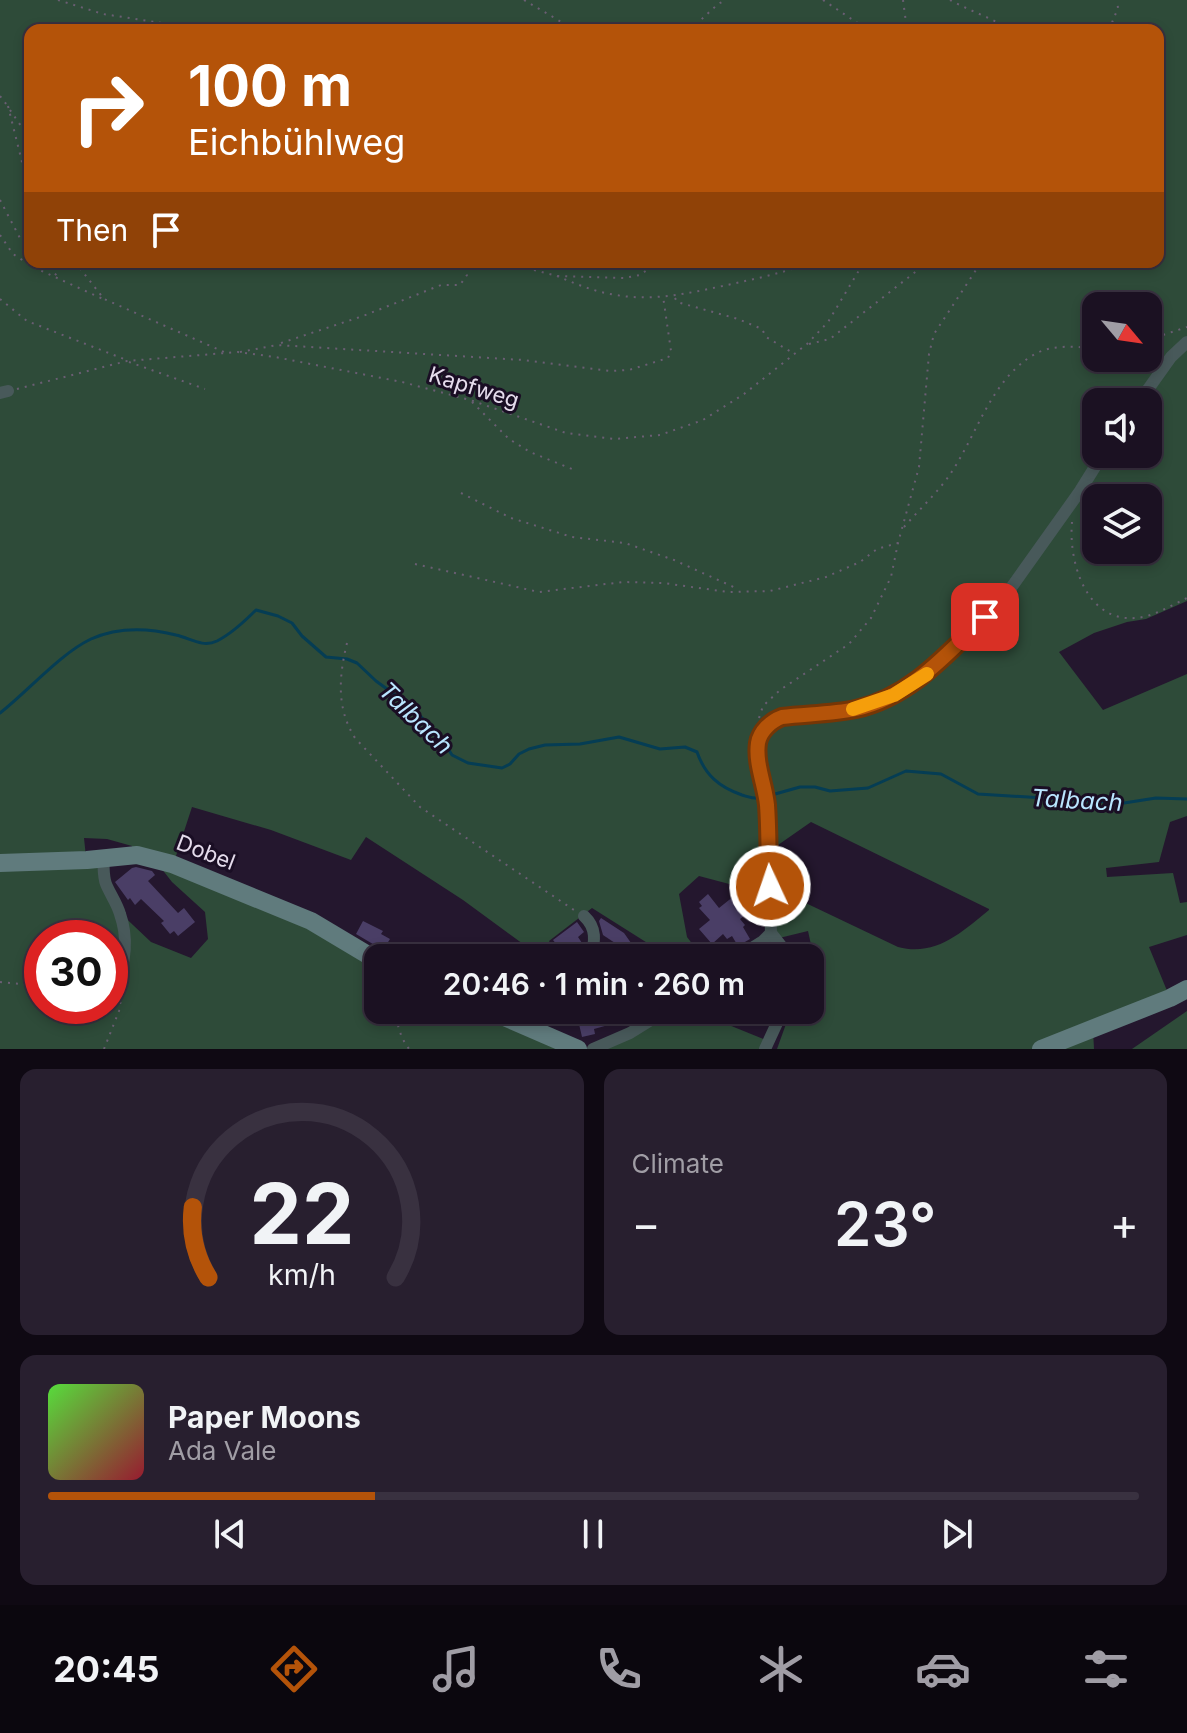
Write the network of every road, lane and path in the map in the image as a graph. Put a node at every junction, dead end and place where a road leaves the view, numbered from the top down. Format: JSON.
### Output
{"nodes":[{"id":1,"x":58,"y":0,"type":"edge"},
{"id":2,"x":524,"y":0,"type":"edge"},
{"id":3,"x":726,"y":0,"type":"edge"},
{"id":4,"x":823,"y":0,"type":"edge"},
{"id":5,"x":903,"y":0,"type":"edge"},
{"id":6,"x":950,"y":0,"type":"edge"},
{"id":7,"x":1117,"y":0,"type":"edge"},
{"id":8,"x":168,"y":24,"type":"edge"},
{"id":9,"x":565,"y":24,"type":"edge"},
{"id":10,"x":696,"y":24,"type":"edge"},
{"id":11,"x":860,"y":24,"type":"edge"},
{"id":12,"x":906,"y":24,"type":"edge"},
{"id":13,"x":1001,"y":24,"type":"edge"},
{"id":14,"x":1111,"y":24,"type":"edge"},
{"id":15,"x":0,"y":96,"type":"edge"},
{"id":16,"x":8,"y":106,"type":"junction"},
{"id":17,"x":24,"y":130,"type":"edge"},
{"id":18,"x":24,"y":170,"type":"edge"},
{"id":19,"x":0,"y":200,"type":"edge"},
{"id":20,"x":0,"y":235,"type":"edge"},
{"id":21,"x":24,"y":243,"type":"edge"},
{"id":22,"x":24,"y":261,"type":"edge"},
{"id":23,"x":35,"y":268,"type":"edge"},
{"id":24,"x":50,"y":268,"type":"edge"},
{"id":25,"x":80,"y":268,"type":"edge"},
{"id":26,"x":468,"y":268,"type":"edge"},
{"id":27,"x":526,"y":268,"type":"edge"},
{"id":28,"x":644,"y":268,"type":"edge"},
{"id":29,"x":649,"y":268,"type":"edge"},
{"id":30,"x":791,"y":268,"type":"edge"},
{"id":31,"x":860,"y":268,"type":"edge"},
{"id":32,"x":920,"y":268,"type":"edge"},
{"id":33,"x":976,"y":268,"type":"edge"},
{"id":34,"x":645,"y":271,"type":"junction"},
{"id":35,"x":557,"y":276,"type":"junction"},
{"id":36,"x":61,"y":279,"type":"junction"},
{"id":37,"x":663,"y":296,"type":"junction"},
{"id":38,"x":674,"y":296,"type":"junction"},
{"id":39,"x":0,"y":299,"type":"edge"},
{"id":40,"x":104,"y":299,"type":"junction"},
{"id":41,"x":1187,"y":327,"type":"edge"},
{"id":42,"x":1162,"y":335,"type":"edge"},
{"id":43,"x":1187,"y":342,"type":"edge"},
{"id":44,"x":807,"y":344,"type":"junction"},
{"id":45,"x":277,"y":345,"type":"junction"},
{"id":46,"x":1082,"y":348,"type":"edge"},
{"id":47,"x":225,"y":352,"type":"junction"},
{"id":48,"x":238,"y":352,"type":"junction"},
{"id":49,"x":794,"y":353,"type":"junction"},
{"id":50,"x":127,"y":361,"type":"junction"},
{"id":51,"x":1149,"y":388,"type":"edge"},
{"id":52,"x":205,"y":389,"type":"dead end"},
{"id":53,"x":4,"y":392,"type":"edge"},
{"id":54,"x":470,"y":400,"type":"junction"},
{"id":55,"x":1094,"y":468,"type":"edge"},
{"id":56,"x":572,"y":469,"type":"dead end"},
{"id":57,"x":461,"y":493,"type":"dead end"},
{"id":58,"x":1072,"y":520,"type":"dead end"},
{"id":59,"x":903,"y":528,"type":"junction"},
{"id":60,"x":898,"y":543,"type":"junction"},
{"id":61,"x":415,"y":564,"type":"dead end"},
{"id":62,"x":740,"y":590,"type":"junction"},
{"id":63,"x":1187,"y":598,"type":"edge"},
{"id":64,"x":347,"y":643,"type":"dead end"},
{"id":65,"x":758,"y":742,"type":"junction"},
{"id":66,"x":103,"y":858,"type":"junction"},
{"id":67,"x":0,"y":863,"type":"edge"},
{"id":68,"x":584,"y":916,"type":"joint"},
{"id":69,"x":122,"y":920,"type":"edge"},
{"id":70,"x":771,"y":933,"type":"junction"},
{"id":71,"x":593,"y":944,"type":"edge"},
{"id":72,"x":758,"y":944,"type":"edge"},
{"id":73,"x":780,"y":944,"type":"edge"},
{"id":74,"x":364,"y":953,"type":"edge"},
{"id":75,"x":0,"y":982,"type":"edge"},
{"id":76,"x":24,"y":984,"type":"edge"},
{"id":77,"x":1187,"y":989,"type":"edge"},
{"id":78,"x":114,"y":1024,"type":"edge"},
{"id":79,"x":398,"y":1024,"type":"edge"},
{"id":80,"x":520,"y":1024,"type":"edge"},
{"id":81,"x":644,"y":1024,"type":"edge"},
{"id":82,"x":777,"y":1024,"type":"edge"},
{"id":83,"x":104,"y":1049,"type":"edge"},
{"id":84,"x":409,"y":1049,"type":"edge"},
{"id":85,"x":578,"y":1049,"type":"edge"},
{"id":86,"x":593,"y":1049,"type":"edge"},
{"id":87,"x":765,"y":1049,"type":"edge"},
{"id":88,"x":1041,"y":1049,"type":"edge"}],
"edges":[{"from":1,"to":8,"type":"path"},
{"from":2,"to":9,"type":"path"},
{"from":3,"to":10,"type":"path"},
{"from":4,"to":11,"type":"path"},
{"from":5,"to":12,"type":"path"},
{"from":6,"to":13,"type":"path"},
{"from":7,"to":14,"type":"path"},
{"from":15,"to":16,"type":"path"},
{"from":16,"to":17,"type":"path"},
{"from":16,"to":18,"type":"path"},
{"from":19,"to":21,"type":"path"},
{"from":20,"to":22,"type":"path"},
{"from":23,"to":36,"type":"path"},
{"from":24,"to":36,"type":"path"},
{"from":25,"to":40,"type":"path"},
{"from":26,"to":45,"type":"path"},
{"from":27,"to":35,"type":"path"},
{"from":28,"to":34,"type":"path"},
{"from":29,"to":34,"type":"path"},
{"from":30,"to":38,"type":"path"},
{"from":31,"to":44,"type":"path","name":"Kapfweg"},
{"from":32,"to":44,"type":"path"},
{"from":33,"to":59,"type":"path"},
{"from":34,"to":35,"type":"path"},
{"from":35,"to":37,"type":"path"},
{"from":36,"to":40,"type":"path"},
{"from":37,"to":38,"type":"path"},
{"from":37,"to":45,"type":"path"},
{"from":38,"to":49,"type":"path"},
{"from":39,"to":50,"type":"path"},
{"from":40,"to":47,"type":"path"},
{"from":41,"to":42,"type":"path"},
{"from":43,"to":51,"type":"street"},
{"from":44,"to":49,"type":"path","name":"Kapfweg"},
{"from":45,"to":48,"type":"path"},
{"from":46,"to":59,"type":"path"},
{"from":47,"to":48,"type":"path","name":"Kapfweg"},
{"from":47,"to":50,"type":"path","name":"Kapfweg"},
{"from":48,"to":54,"type":"path","name":"Kapfweg"},
{"from":49,"to":54,"type":"path","name":"Kapfweg"},
{"from":50,"to":52,"type":"path"},
{"from":50,"to":53,"type":"path","name":"Kapfweg"},
{"from":54,"to":56,"type":"path"},
{"from":55,"to":65,"type":"street"},
{"from":57,"to":62,"type":"path"},
{"from":58,"to":63,"type":"path"},
{"from":59,"to":60,"type":"path"},
{"from":60,"to":62,"type":"path"},
{"from":60,"to":65,"type":"path"},
{"from":61,"to":62,"type":"path"},
{"from":64,"to":68,"type":"path"},
{"from":65,"to":70,"type":"street"},
{"from":66,"to":67,"type":"street","name":"Dobel"},
{"from":66,"to":69,"type":"street"},
{"from":66,"to":74,"type":"street","name":"Dobel"},
{"from":68,"to":71,"type":"street"},
{"from":70,"to":72,"type":"street"},
{"from":70,"to":73,"type":"street"},
{"from":75,"to":76,"type":"path"},
{"from":77,"to":88,"type":"street"},
{"from":78,"to":83,"type":"path"},
{"from":79,"to":84,"type":"path"},
{"from":80,"to":85,"type":"street"},
{"from":81,"to":86,"type":"street"},
{"from":82,"to":87,"type":"street"}]}
